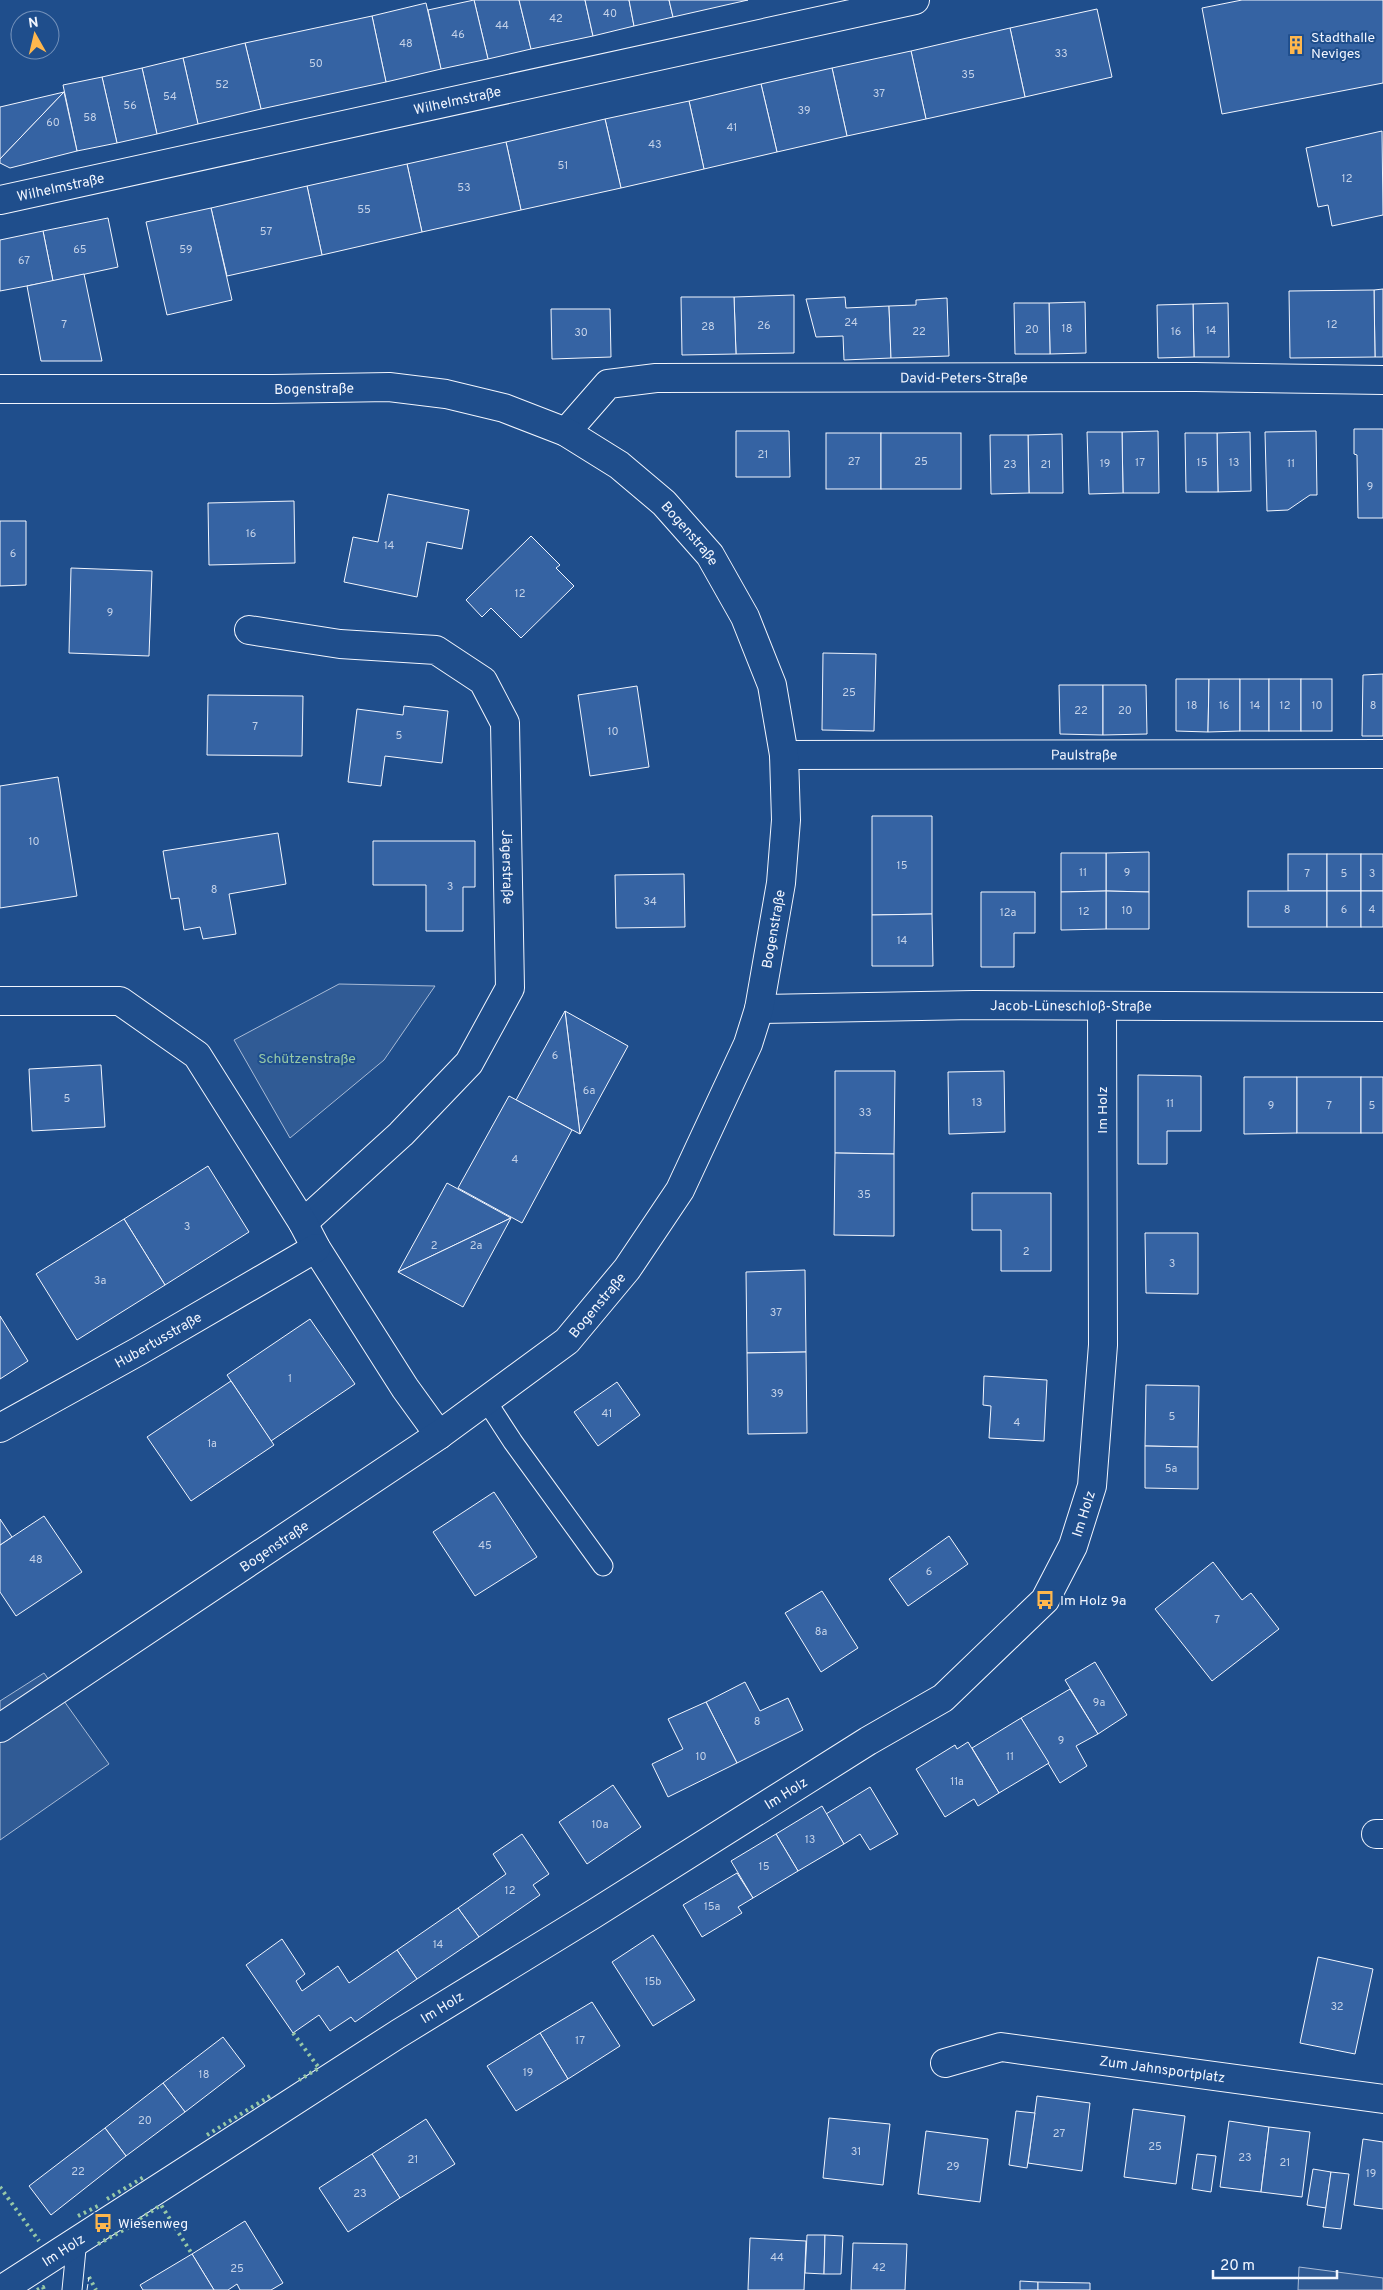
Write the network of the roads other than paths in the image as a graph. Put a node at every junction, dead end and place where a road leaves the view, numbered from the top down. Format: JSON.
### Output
{"nodes":[{"id":1,"x":915,"y":0,"type":"edge"},
{"id":2,"x":0,"y":200,"type":"edge"},
{"id":3,"x":1383,"y":380,"type":"edge"},
{"id":4,"x":0,"y":389,"type":"edge"},
{"id":5,"x":566,"y":432,"type":"junction"},
{"id":6,"x":248,"y":630,"type":"dead end"},
{"id":7,"x":1383,"y":754,"type":"edge"},
{"id":8,"x":784,"y":755,"type":"junction"},
{"id":9,"x":0,"y":1002,"type":"edge"},
{"id":10,"x":1102,"y":1006,"type":"junction"},
{"id":11,"x":1383,"y":1007,"type":"edge"},
{"id":12,"x":759,"y":1009,"type":"junction"},
{"id":13,"x":304,"y":1223,"type":"junction"},
{"id":14,"x":316,"y":1248,"type":"junction"},
{"id":15,"x":486,"y":1402,"type":"junction"},
{"id":16,"x":0,"y":1428,"type":"edge"},
{"id":17,"x":439,"y":1435,"type":"junction"},
{"id":18,"x":603,"y":1566,"type":"dead end"},
{"id":19,"x":0,"y":1728,"type":"edge"},
{"id":20,"x":945,"y":2063,"type":"dead end"},
{"id":21,"x":1383,"y":2099,"type":"edge"},
{"id":22,"x":77,"y":2240,"type":"junction"},
{"id":23,"x":1,"y":2290,"type":"edge"},
{"id":24,"x":72,"y":2290,"type":"edge"}],
"edges":[{"from":1,"to":2,"type":"street","name":"Wilhelmstraße"},
{"from":3,"to":5,"type":"street","name":"David-Peters-Straße"},
{"from":4,"to":5,"type":"street","name":"Bogenstraße"},
{"from":5,"to":8,"type":"street","name":"Bogenstraße"},
{"from":6,"to":13,"type":"street","name":"Jägerstraße"},
{"from":7,"to":8,"type":"street","name":"Paulstraße"},
{"from":8,"to":12,"type":"street","name":"Bogenstraße"},
{"from":9,"to":13,"type":"street"},
{"from":10,"to":11,"type":"street","name":"Jacob-Lüneschloß-Straße"},
{"from":10,"to":12,"type":"street","name":"Jacob-Lüneschloß-Straße"},
{"from":10,"to":22,"type":"street","name":"Im Holz"},
{"from":12,"to":15,"type":"street","name":"Bogenstraße"},
{"from":13,"to":14,"type":"street"},
{"from":14,"to":16,"type":"street","name":"Hubertusstraße"},
{"from":14,"to":17,"type":"street"},
{"from":15,"to":17,"type":"street","name":"Bogenstraße"},
{"from":15,"to":18,"type":"lane"},
{"from":17,"to":19,"type":"street","name":"Bogenstraße"},
{"from":20,"to":21,"type":"street","name":"Zum Jahnsportplatz"},
{"from":22,"to":23,"type":"street","name":"Im Holz"},
{"from":22,"to":24,"type":"lane"}]}
